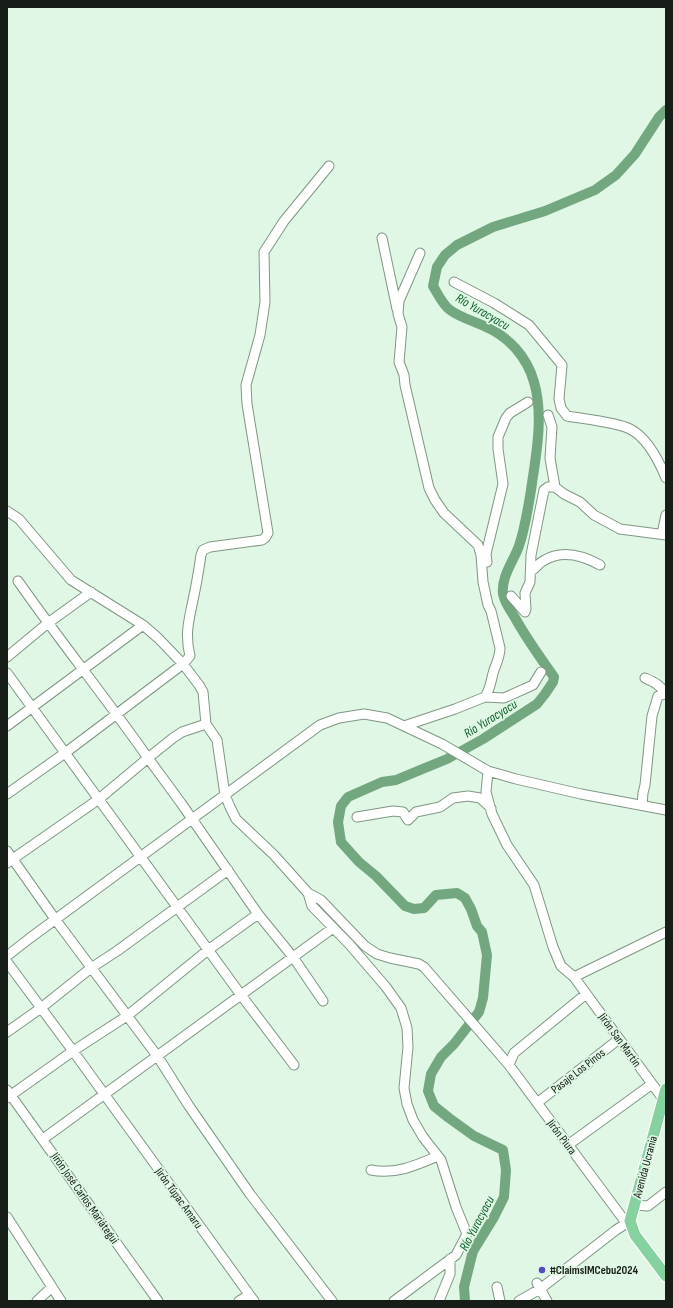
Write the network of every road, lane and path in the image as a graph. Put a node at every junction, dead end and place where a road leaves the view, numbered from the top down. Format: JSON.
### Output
{"nodes":[{"id":1,"x":329,"y":166,"type":"dead end"},
{"id":2,"x":382,"y":238,"type":"dead end"},
{"id":3,"x":420,"y":253,"type":"dead end"},
{"id":4,"x":454,"y":282,"type":"dead end"},
{"id":5,"x":398,"y":314,"type":"junction"},
{"id":6,"x":528,"y":402,"type":"dead end"},
{"id":7,"x":548,"y":414,"type":"dead end"},
{"id":8,"x":666,"y":478,"type":"edge"},
{"id":9,"x":554,"y":487,"type":"junction"},
{"id":10,"x":7,"y":511,"type":"edge"},
{"id":11,"x":666,"y":515,"type":"edge"},
{"id":12,"x":664,"y":535,"type":"edge"},
{"id":13,"x":600,"y":565,"type":"dead end"},
{"id":14,"x":531,"y":571,"type":"junction"},
{"id":15,"x":18,"y":580,"type":"dead end"},
{"id":16,"x":91,"y":592,"type":"junction"},
{"id":17,"x":486,"y":596,"type":"junction"},
{"id":18,"x":511,"y":596,"type":"dead end"},
{"id":19,"x":48,"y":623,"type":"junction"},
{"id":20,"x":143,"y":625,"type":"junction"},
{"id":21,"x":7,"y":656,"type":"edge"},
{"id":22,"x":183,"y":664,"type":"junction"},
{"id":23,"x":83,"y":670,"type":"junction"},
{"id":24,"x":541,"y":672,"type":"dead end"},
{"id":25,"x":7,"y":673,"type":"edge"},
{"id":26,"x":645,"y":678,"type":"dead end"},
{"id":27,"x":665,"y":694,"type":"edge"},
{"id":28,"x":485,"y":697,"type":"junction"},
{"id":29,"x":32,"y":708,"type":"junction"},
{"id":30,"x":117,"y":714,"type":"junction"},
{"id":31,"x":206,"y":724,"type":"junction"},
{"id":32,"x":7,"y":726,"type":"edge"},
{"id":33,"x":404,"y":726,"type":"junction"},
{"id":34,"x":65,"y":753,"type":"junction"},
{"id":35,"x":148,"y":758,"type":"junction"},
{"id":36,"x":488,"y":770,"type":"junction"},
{"id":37,"x":7,"y":794,"type":"edge"},
{"id":38,"x":225,"y":795,"type":"junction"},
{"id":39,"x":99,"y":799,"type":"junction"},
{"id":40,"x":642,"y":805,"type":"junction"},
{"id":41,"x":490,"y":808,"type":"junction"},
{"id":42,"x":666,"y":810,"type":"edge"},
{"id":43,"x":357,"y":817,"type":"dead end"},
{"id":44,"x":192,"y":820,"type":"junction"},
{"id":45,"x":9,"y":857,"type":"edge"},
{"id":46,"x":141,"y":857,"type":"junction"},
{"id":47,"x":228,"y":870,"type":"junction"},
{"id":48,"x":308,"y":893,"type":"junction"},
{"id":49,"x":178,"y":907,"type":"junction"},
{"id":50,"x":258,"y":914,"type":"junction"},
{"id":51,"x":55,"y":919,"type":"junction"},
{"id":52,"x":333,"y":928,"type":"junction"},
{"id":53,"x":666,"y":932,"type":"edge"},
{"id":54,"x":208,"y":950,"type":"junction"},
{"id":55,"x":7,"y":956,"type":"edge"},
{"id":56,"x":293,"y":957,"type":"junction"},
{"id":57,"x":7,"y":962,"type":"edge"},
{"id":58,"x":91,"y":968,"type":"junction"},
{"id":59,"x":574,"y":977,"type":"junction"},
{"id":60,"x":586,"y":994,"type":"junction"},
{"id":61,"x":241,"y":995,"type":"junction"},
{"id":62,"x":323,"y":1001,"type":"dead end"},
{"id":63,"x":41,"y":1008,"type":"junction"},
{"id":64,"x":127,"y":1016,"type":"junction"},
{"id":65,"x":7,"y":1032,"type":"edge"},
{"id":66,"x":619,"y":1039,"type":"junction"},
{"id":67,"x":73,"y":1051,"type":"junction"},
{"id":68,"x":158,"y":1057,"type":"junction"},
{"id":69,"x":294,"y":1065,"type":"dead end"},
{"id":70,"x":509,"y":1065,"type":"junction"},
{"id":71,"x":652,"y":1084,"type":"junction"},
{"id":72,"x":8,"y":1094,"type":"edge"},
{"id":73,"x":104,"y":1094,"type":"junction"},
{"id":74,"x":665,"y":1097,"type":"edge"},
{"id":75,"x":537,"y":1104,"type":"junction"},
{"id":76,"x":43,"y":1139,"type":"junction"},
{"id":77,"x":568,"y":1145,"type":"junction"},
{"id":78,"x":438,"y":1156,"type":"junction"},
{"id":79,"x":371,"y":1170,"type":"dead end"},
{"id":80,"x":666,"y":1192,"type":"edge"},
{"id":81,"x":635,"y":1205,"type":"junction"},
{"id":82,"x":7,"y":1217,"type":"edge"},
{"id":83,"x":628,"y":1223,"type":"junction"},
{"id":84,"x":453,"y":1257,"type":"junction"},
{"id":85,"x":666,"y":1276,"type":"edge"},
{"id":86,"x":538,"y":1286,"type":"junction"},
{"id":87,"x":52,"y":1287,"type":"junction"},
{"id":88,"x":497,"y":1287,"type":"dead end"},
{"id":89,"x":251,"y":1298,"type":"edge"},
{"id":90,"x":37,"y":1301,"type":"edge"},
{"id":91,"x":61,"y":1301,"type":"edge"},
{"id":92,"x":158,"y":1301,"type":"edge"},
{"id":93,"x":239,"y":1301,"type":"edge"},
{"id":94,"x":332,"y":1301,"type":"edge"},
{"id":95,"x":394,"y":1301,"type":"edge"},
{"id":96,"x":439,"y":1301,"type":"edge"},
{"id":97,"x":500,"y":1301,"type":"edge"},
{"id":98,"x":519,"y":1301,"type":"edge"},
{"id":99,"x":547,"y":1301,"type":"edge"}],
"edges":[{"from":1,"to":22,"type":"street"},
{"from":2,"to":5,"type":"street"},
{"from":3,"to":5,"type":"street"},
{"from":4,"to":8,"type":"street"},
{"from":5,"to":17,"type":"street"},
{"from":6,"to":17,"type":"street"},
{"from":7,"to":9,"type":"street"},
{"from":9,"to":12,"type":"street"},
{"from":9,"to":14,"type":"street"},
{"from":10,"to":16,"type":"street"},
{"from":11,"to":12,"type":"street"},
{"from":13,"to":14,"type":"street"},
{"from":14,"to":18,"type":"street"},
{"from":15,"to":19,"type":"street"},
{"from":16,"to":19,"type":"street"},
{"from":16,"to":20,"type":"street"},
{"from":17,"to":28,"type":"street"},
{"from":19,"to":21,"type":"street"},
{"from":19,"to":23,"type":"street"},
{"from":20,"to":22,"type":"street"},
{"from":20,"to":23,"type":"street"},
{"from":22,"to":30,"type":"street"},
{"from":22,"to":31,"type":"street"},
{"from":23,"to":29,"type":"street"},
{"from":23,"to":30,"type":"street"},
{"from":24,"to":28,"type":"street"},
{"from":25,"to":29,"type":"street"},
{"from":26,"to":27,"type":"street"},
{"from":27,"to":40,"type":"street"},
{"from":28,"to":33,"type":"street"},
{"from":29,"to":32,"type":"street"},
{"from":29,"to":34,"type":"street"},
{"from":30,"to":34,"type":"street"},
{"from":30,"to":35,"type":"street"},
{"from":31,"to":35,"type":"street"},
{"from":31,"to":38,"type":"street"},
{"from":33,"to":36,"type":"street"},
{"from":33,"to":38,"type":"street"},
{"from":34,"to":37,"type":"street"},
{"from":34,"to":39,"type":"street"},
{"from":35,"to":39,"type":"street"},
{"from":35,"to":44,"type":"street"},
{"from":36,"to":40,"type":"street"},
{"from":36,"to":41,"type":"street","name":"Jirón San Martín"},
{"from":38,"to":44,"type":"street"},
{"from":38,"to":48,"type":"street"},
{"from":39,"to":45,"type":"street"},
{"from":39,"to":46,"type":"street"},
{"from":40,"to":42,"type":"street"},
{"from":41,"to":43,"type":"street"},
{"from":41,"to":59,"type":"street","name":"Jirón San Martín"},
{"from":44,"to":46,"type":"street"},
{"from":44,"to":47,"type":"street"},
{"from":45,"to":51,"type":"street"},
{"from":46,"to":49,"type":"street"},
{"from":46,"to":51,"type":"street"},
{"from":47,"to":49,"type":"street"},
{"from":47,"to":50,"type":"street"},
{"from":48,"to":52,"type":"street"},
{"from":48,"to":70,"type":"street","name":"Jirón Piura"},
{"from":49,"to":54,"type":"street"},
{"from":49,"to":58,"type":"street"},
{"from":50,"to":54,"type":"street"},
{"from":50,"to":56,"type":"street"},
{"from":51,"to":55,"type":"street"},
{"from":51,"to":58,"type":"street"},
{"from":52,"to":56,"type":"street"},
{"from":52,"to":78,"type":"street"},
{"from":53,"to":59,"type":"street"},
{"from":54,"to":61,"type":"street"},
{"from":54,"to":64,"type":"street"},
{"from":56,"to":61,"type":"street"},
{"from":56,"to":62,"type":"street"},
{"from":57,"to":63,"type":"street","name":"Jirón Túpac Amaru"},
{"from":58,"to":63,"type":"street"},
{"from":58,"to":64,"type":"street"},
{"from":59,"to":60,"type":"street","name":"Jirón San Martín"},
{"from":60,"to":66,"type":"street","name":"Jirón San Martín"},
{"from":60,"to":70,"type":"street"},
{"from":61,"to":68,"type":"street"},
{"from":61,"to":69,"type":"street"},
{"from":63,"to":65,"type":"street"},
{"from":63,"to":67,"type":"street","name":"Jirón Túpac Amaru"},
{"from":64,"to":67,"type":"street"},
{"from":64,"to":68,"type":"street"},
{"from":66,"to":71,"type":"street","name":"Jirón San Martín"},
{"from":66,"to":75,"type":"street","name":"Pasaje Los Pinos"},
{"from":67,"to":72,"type":"street"},
{"from":67,"to":73,"type":"street","name":"Jirón Túpac Amaru"},
{"from":68,"to":73,"type":"street"},
{"from":68,"to":94,"type":"street"},
{"from":70,"to":75,"type":"street","name":"Jirón Piura"},
{"from":71,"to":74,"type":"street","name":"Jirón San Martín"},
{"from":71,"to":77,"type":"street"},
{"from":72,"to":76,"type":"street","name":"Jirón José Carlos Mariátegui"},
{"from":73,"to":76,"type":"street"},
{"from":73,"to":89,"type":"street","name":"Jirón Túpac Amaru"},
{"from":74,"to":81,"type":"main road","name":"Avenida Ucrania"},
{"from":75,"to":77,"type":"street","name":"Jirón Piura"},
{"from":76,"to":92,"type":"street","name":"Jirón José Carlos Mariátegui"},
{"from":77,"to":83,"type":"street","name":"Jirón Piura"},
{"from":78,"to":79,"type":"street"},
{"from":78,"to":84,"type":"street"},
{"from":80,"to":81,"type":"street"},
{"from":81,"to":83,"type":"main road","name":"Avenida Ucrania"},
{"from":82,"to":87,"type":"street"},
{"from":83,"to":85,"type":"main road","name":"Jirón Piura"},
{"from":83,"to":86,"type":"street"},
{"from":84,"to":95,"type":"street"},
{"from":84,"to":96,"type":"street"},
{"from":86,"to":98,"type":"street"},
{"from":86,"to":99,"type":"street"},
{"from":87,"to":90,"type":"street"},
{"from":87,"to":91,"type":"street"},
{"from":88,"to":97,"type":"street"},
{"from":89,"to":93,"type":"street"}]}
